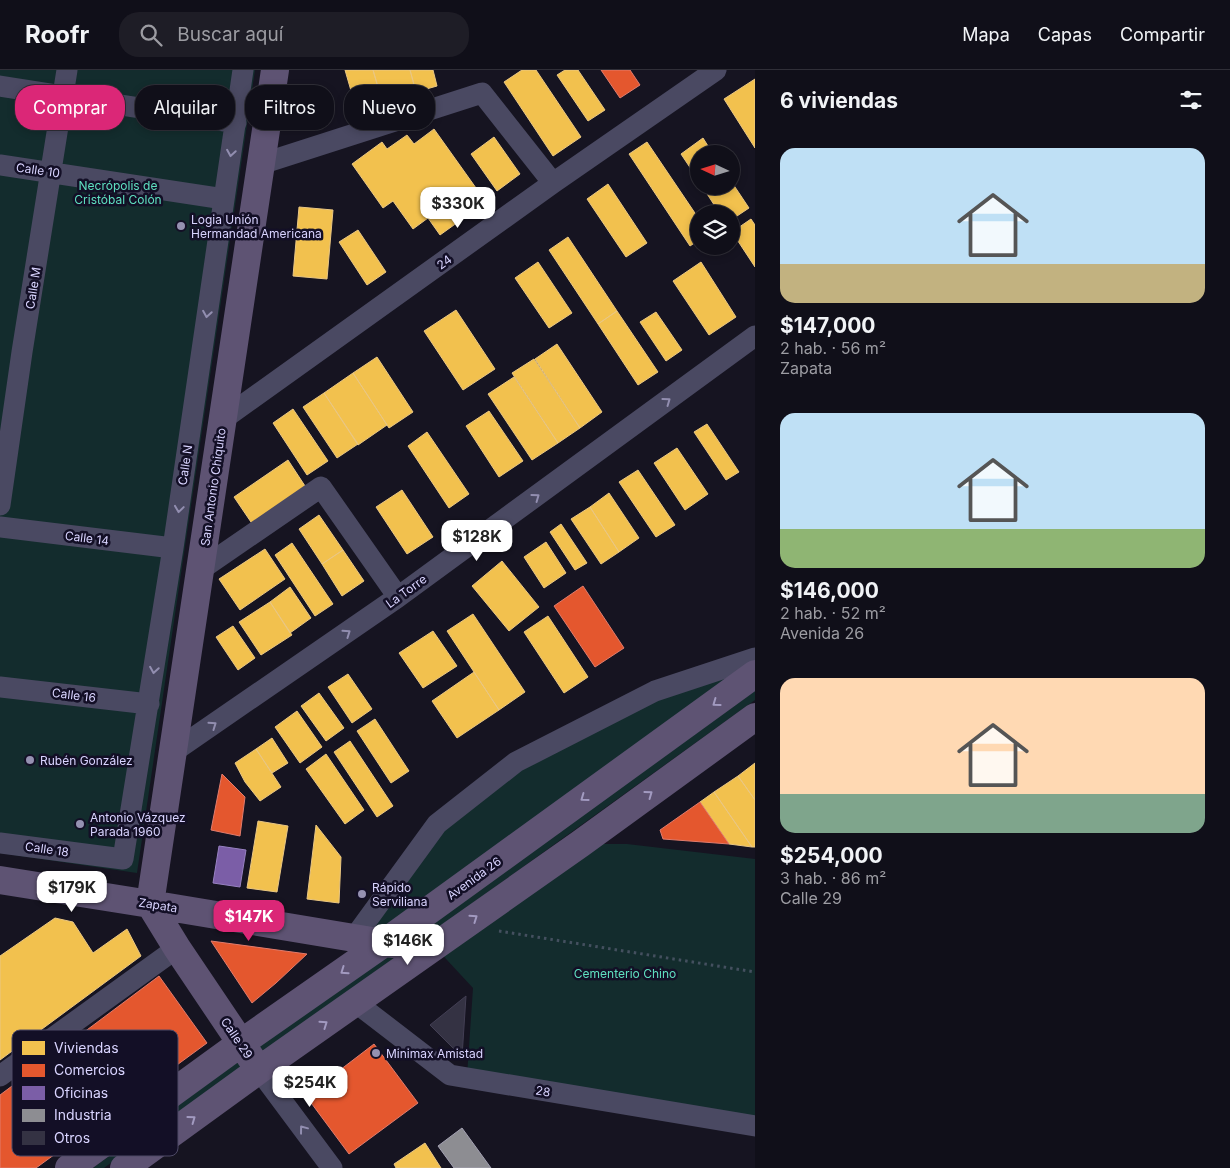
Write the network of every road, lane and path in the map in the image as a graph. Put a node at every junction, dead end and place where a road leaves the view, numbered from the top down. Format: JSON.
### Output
{"nodes":[{"id":1,"x":67,"y":70,"type":"edge"},
{"id":2,"x":243,"y":70,"type":"edge"},
{"id":3,"x":275,"y":70,"type":"edge"},
{"id":4,"x":716,"y":70,"type":"edge"},
{"id":5,"x":65,"y":85,"type":"edge"},
{"id":6,"x":0,"y":86,"type":"edge"},
{"id":7,"x":15,"y":88,"type":"edge"},
{"id":8,"x":125,"y":105,"type":"edge"},
{"id":9,"x":236,"y":122,"type":"junction"},
{"id":10,"x":59,"y":130,"type":"edge"},
{"id":11,"x":260,"y":164,"type":"junction"},
{"id":12,"x":0,"y":165,"type":"edge"},
{"id":13,"x":52,"y":172,"type":"junction"},
{"id":14,"x":553,"y":183,"type":"junction"},
{"id":15,"x":224,"y":198,"type":"junction"},
{"id":16,"x":755,"y":336,"type":"edge"},
{"id":17,"x":222,"y":420,"type":"junction"},
{"id":18,"x":0,"y":505,"type":"edge"},
{"id":19,"x":0,"y":527,"type":"edge"},
{"id":20,"x":173,"y":548,"type":"junction"},
{"id":21,"x":200,"y":570,"type":"junction"},
{"id":22,"x":398,"y":598,"type":"junction"},
{"id":23,"x":755,"y":658,"type":"edge"},
{"id":24,"x":755,"y":674,"type":"edge"},
{"id":25,"x":0,"y":686,"type":"edge"},
{"id":26,"x":149,"y":704,"type":"junction"},
{"id":27,"x":755,"y":717,"type":"edge"},
{"id":28,"x":173,"y":752,"type":"junction"},
{"id":29,"x":0,"y":843,"type":"edge"},
{"id":30,"x":123,"y":859,"type":"joint"},
{"id":31,"x":0,"y":880,"type":"edge"},
{"id":32,"x":150,"y":904,"type":"junction"},
{"id":33,"x":463,"y":925,"type":"junction"},
{"id":34,"x":354,"y":938,"type":"junction"},
{"id":35,"x":384,"y":943,"type":"junction"},
{"id":36,"x":434,"y":946,"type":"junction"},
{"id":37,"x":177,"y":948,"type":"junction"},
{"id":38,"x":755,"y":972,"type":"edge"},
{"id":39,"x":355,"y":1002,"type":"junction"},
{"id":40,"x":64,"y":1030,"type":"edge"},
{"id":41,"x":241,"y":1043,"type":"junction"},
{"id":42,"x":12,"y":1067,"type":"edge"},
{"id":43,"x":258,"y":1070,"type":"junction"},
{"id":44,"x":0,"y":1076,"type":"edge"},
{"id":45,"x":178,"y":1089,"type":"edge"},
{"id":46,"x":755,"y":1126,"type":"edge"},
{"id":47,"x":178,"y":1129,"type":"edge"},
{"id":48,"x":86,"y":1156,"type":"edge"},
{"id":49,"x":140,"y":1156,"type":"edge"},
{"id":50,"x":69,"y":1168,"type":"edge"},
{"id":51,"x":124,"y":1168,"type":"edge"},
{"id":52,"x":332,"y":1168,"type":"edge"}],
"edges":[{"from":1,"to":5,"type":"street","name":"Calle M"},
{"from":2,"to":9,"type":"street","name":"Calle N"},
{"from":3,"to":11,"type":"main road","name":"San Antonio Chiquito"},
{"from":4,"to":14,"type":"street","name":"24"},
{"from":6,"to":7,"type":"street"},
{"from":8,"to":9,"type":"street"},
{"from":9,"to":15,"type":"street","name":"Calle N","one_way":true},
{"from":10,"to":13,"type":"street","name":"Calle M"},
{"from":11,"to":14,"type":"street"},
{"from":11,"to":17,"type":"main road","name":"San Antonio Chiquito"},
{"from":12,"to":13,"type":"street","name":"Calle 10"},
{"from":13,"to":15,"type":"street","name":"Calle 10"},
{"from":13,"to":18,"type":"street","name":"Calle M"},
{"from":14,"to":17,"type":"street","name":"24"},
{"from":15,"to":20,"type":"street","name":"Calle N","one_way":true},
{"from":22,"to":16,"type":"street","name":"La Torre","one_way":true},
{"from":17,"to":21,"type":"main road","name":"San Antonio Chiquito"},
{"from":19,"to":20,"type":"street","name":"Calle 14"},
{"from":20,"to":26,"type":"street","name":"Calle N","one_way":true},
{"from":21,"to":22,"type":"street"},
{"from":21,"to":28,"type":"main road","name":"San Antonio Chiquito"},
{"from":28,"to":22,"type":"street","name":"La Torre","one_way":true},
{"from":23,"to":34,"type":"street"},
{"from":24,"to":35,"type":"main road","name":"Avenida 26","one_way":true},
{"from":25,"to":26,"type":"street","name":"Calle 16"},
{"from":26,"to":30,"type":"street","name":"Calle N"},
{"from":33,"to":27,"type":"main road","one_way":true},
{"from":28,"to":32,"type":"main road","name":"San Antonio Chiquito"},
{"from":29,"to":30,"type":"street","name":"Calle 18"},
{"from":31,"to":32,"type":"main road","name":"Zapata"},
{"from":32,"to":34,"type":"main road","name":"Zapata"},
{"from":32,"to":37,"type":"main road","name":"Calle 29"},
{"from":33,"to":36,"type":"main road"},
{"from":33,"to":38,"type":"path"},
{"from":34,"to":35,"type":"main road","name":"Zapata"},
{"from":35,"to":36,"type":"main road","name":"Zapata"},
{"from":35,"to":41,"type":"main road","name":"Avenida 26","one_way":true},
{"from":36,"to":39,"type":"main road"},
{"from":37,"to":40,"type":"street"},
{"from":37,"to":41,"type":"main road","name":"Calle 29"},
{"from":43,"to":39,"type":"main road","one_way":true},
{"from":39,"to":46,"type":"street","name":"28"},
{"from":41,"to":43,"type":"main road","name":"Calle 29"},
{"from":41,"to":45,"type":"main road","name":"Avenida 26"},
{"from":42,"to":44,"type":"street"},
{"from":47,"to":43,"type":"main road","one_way":true},
{"from":52,"to":43,"type":"street","name":"Calle 29","one_way":true},
{"from":48,"to":50,"type":"main road","name":"Avenida 26"},
{"from":51,"to":49,"type":"main road","one_way":true}]}
